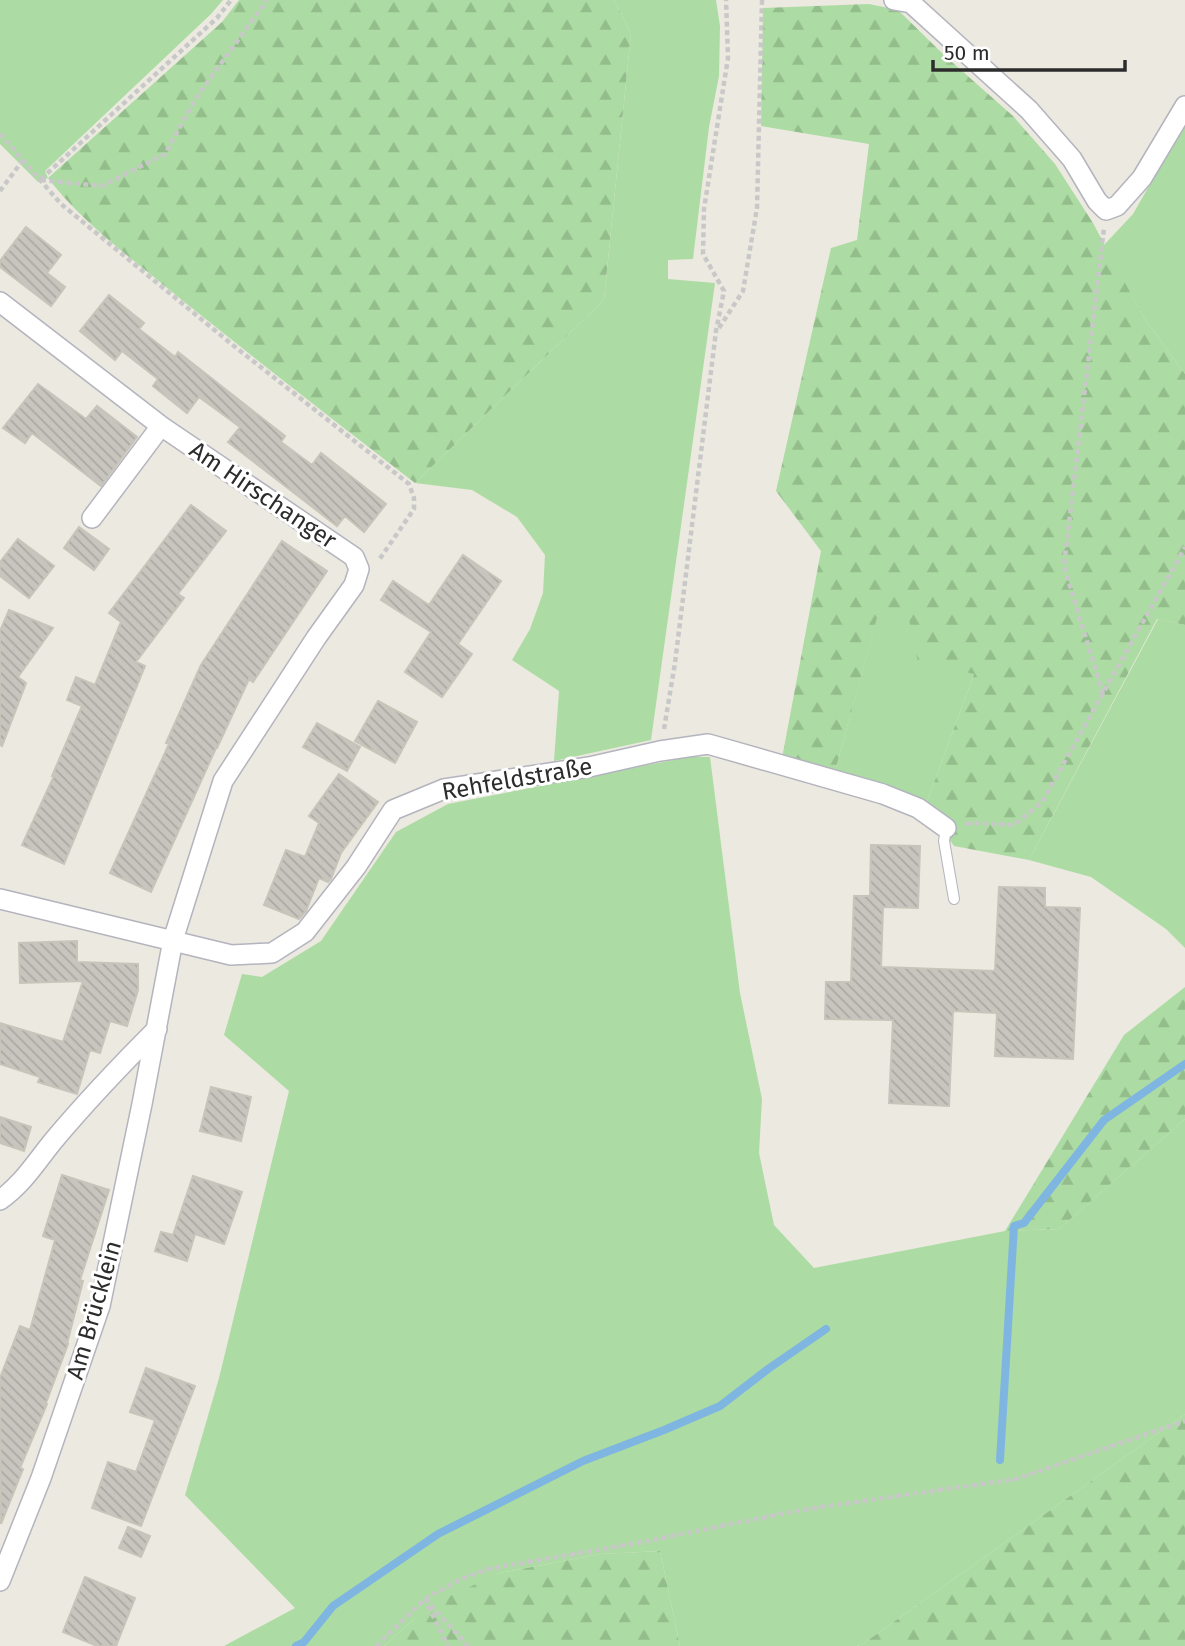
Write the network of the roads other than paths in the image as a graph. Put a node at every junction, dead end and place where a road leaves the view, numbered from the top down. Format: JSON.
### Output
{"nodes":[{"id":1,"x":894,"y":0,"type":"edge"},
{"id":2,"x":1185,"y":106,"type":"edge"},
{"id":3,"x":0,"y":302,"type":"edge"},
{"id":4,"x":161,"y":426,"type":"junction"},
{"id":5,"x":92,"y":518,"type":"dead end"},
{"id":6,"x":946,"y":828,"type":"joint"},
{"id":7,"x":0,"y":899,"type":"edge"},
{"id":8,"x":954,"y":899,"type":"dead end"},
{"id":9,"x":173,"y":940,"type":"junction"},
{"id":10,"x":157,"y":1029,"type":"junction"},
{"id":11,"x":0,"y":1200,"type":"edge"},
{"id":12,"x":0,"y":1581,"type":"edge"}],
"edges":[{"from":1,"to":2,"type":"street"},
{"from":3,"to":4,"type":"street","name":"Am Hirschanger"},
{"from":4,"to":5,"type":"street"},
{"from":4,"to":9,"type":"street","name":"Am Hirschanger"},
{"from":6,"to":8,"type":"lane"},
{"from":6,"to":9,"type":"street","name":"Rehfeldstraße"},
{"from":7,"to":9,"type":"street","name":"Rehfeldstraße"},
{"from":9,"to":10,"type":"street"},
{"from":10,"to":11,"type":"street"},
{"from":10,"to":12,"type":"street","name":"Am Brücklein"}]}
